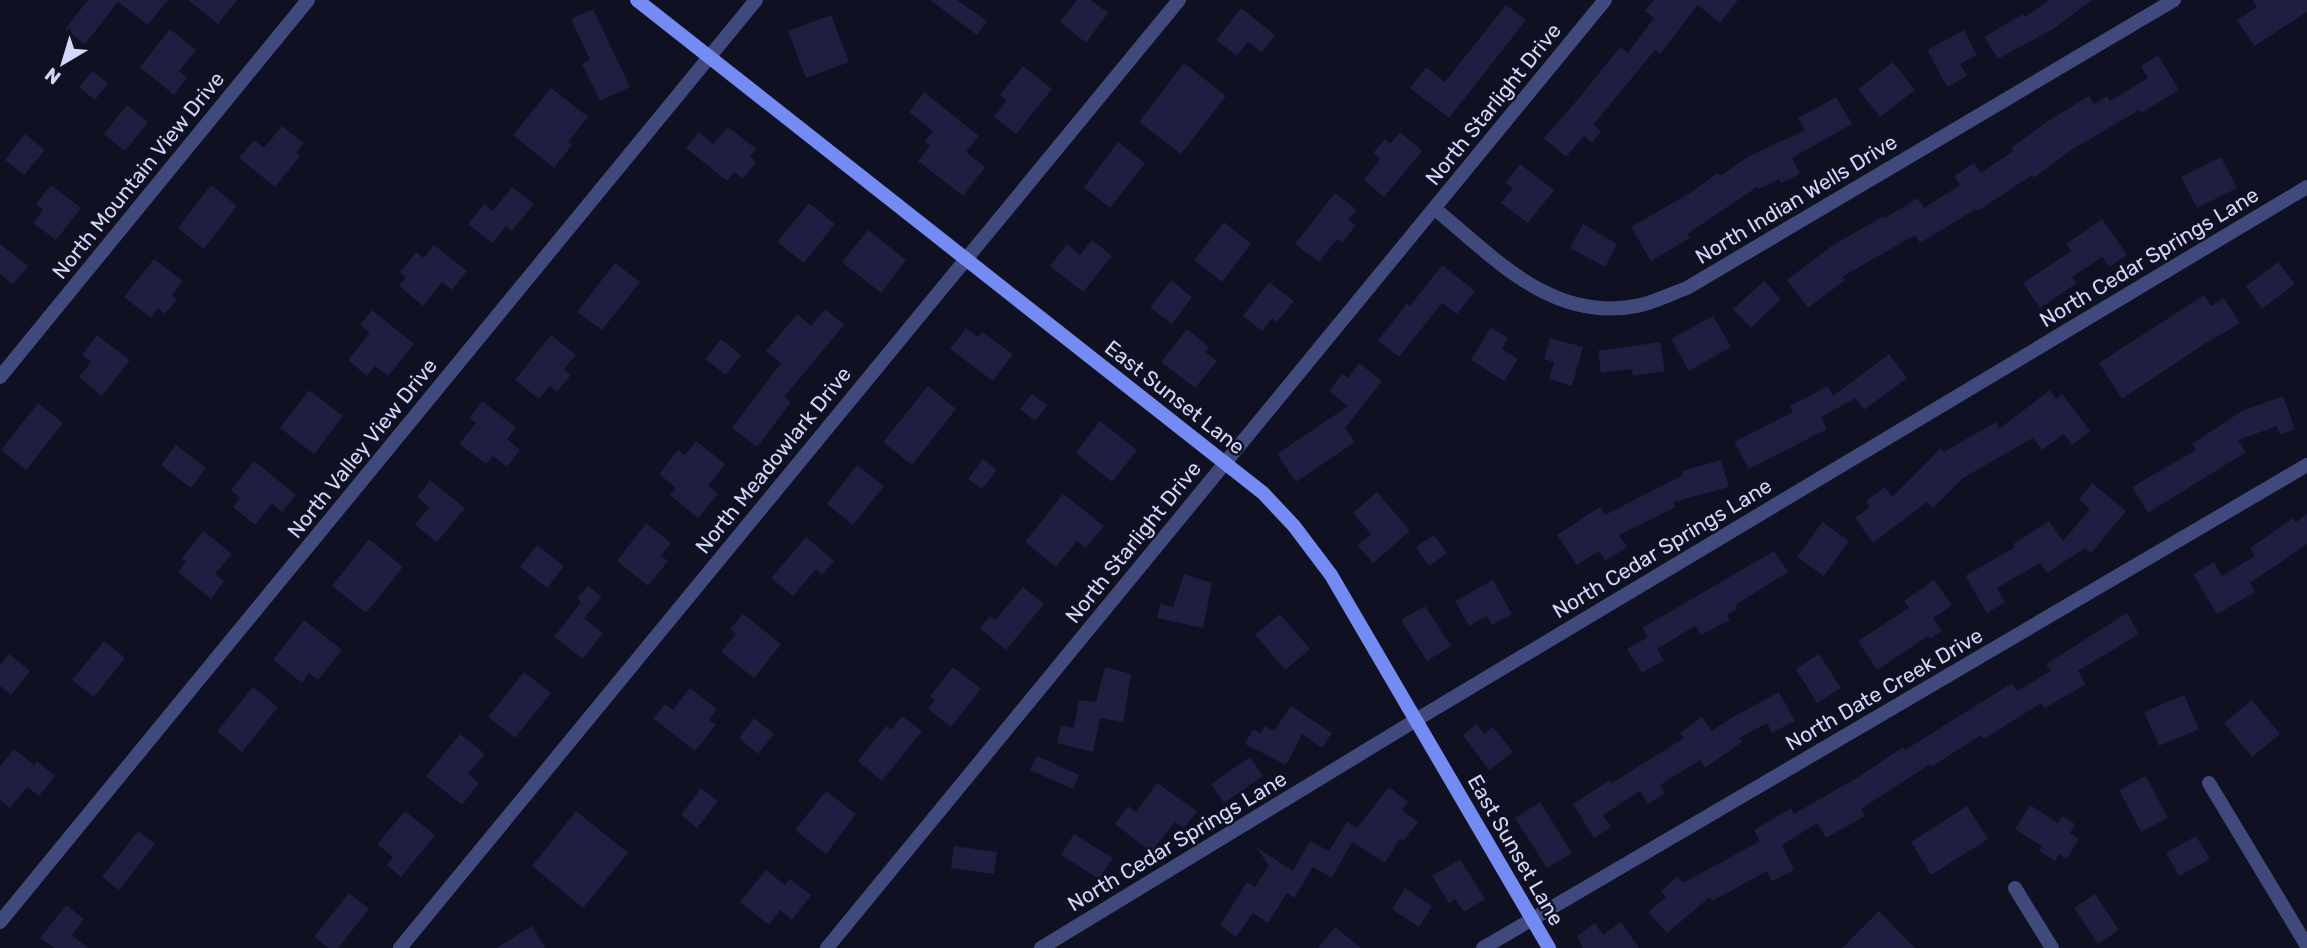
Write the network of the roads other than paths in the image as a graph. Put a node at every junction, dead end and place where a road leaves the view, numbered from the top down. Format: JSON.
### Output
{"nodes":[{"id":1,"x":308,"y":0,"type":"edge"},
{"id":2,"x":637,"y":0,"type":"edge"},
{"id":3,"x":756,"y":0,"type":"edge"},
{"id":4,"x":1179,"y":0,"type":"edge"},
{"id":5,"x":1605,"y":0,"type":"edge"},
{"id":6,"x":2174,"y":0,"type":"edge"},
{"id":7,"x":709,"y":57,"type":"junction"},
{"id":8,"x":2307,"y":187,"type":"edge"},
{"id":9,"x":1435,"y":209,"type":"junction"},
{"id":10,"x":965,"y":258,"type":"junction"},
{"id":11,"x":0,"y":377,"type":"edge"},
{"id":12,"x":1225,"y":463,"type":"junction"},
{"id":13,"x":2307,"y":465,"type":"edge"},
{"id":14,"x":1416,"y":720,"type":"junction"},
{"id":15,"x":2209,"y":783,"type":"dead end"},
{"id":16,"x":2015,"y":888,"type":"dead end"},
{"id":17,"x":1532,"y":919,"type":"junction"},
{"id":18,"x":0,"y":922,"type":"edge"},
{"id":19,"x":2307,"y":946,"type":"edge"},
{"id":20,"x":400,"y":948,"type":"edge"},
{"id":21,"x":828,"y":948,"type":"edge"},
{"id":22,"x":1041,"y":948,"type":"edge"},
{"id":23,"x":1483,"y":948,"type":"edge"},
{"id":24,"x":1549,"y":948,"type":"edge"},
{"id":25,"x":2052,"y":948,"type":"edge"}],
"edges":[{"from":1,"to":11,"type":"street","name":"North Mountain View Drive"},
{"from":2,"to":7,"type":"street","name":"East Sunset Lane"},
{"from":3,"to":7,"type":"street","name":"North Valley View Drive"},
{"from":4,"to":10,"type":"street","name":"North Meadowlark Drive"},
{"from":5,"to":9,"type":"street","name":"North Starlight Drive"},
{"from":6,"to":9,"type":"street","name":"North Indian Wells Drive"},
{"from":7,"to":10,"type":"street","name":"East Sunset Lane"},
{"from":7,"to":18,"type":"street","name":"North Valley View Drive"},
{"from":8,"to":14,"type":"street","name":"North Cedar Springs Lane"},
{"from":9,"to":12,"type":"street","name":"North Starlight Drive"},
{"from":10,"to":12,"type":"street","name":"East Sunset Lane"},
{"from":10,"to":20,"type":"street","name":"North Meadowlark Drive"},
{"from":12,"to":14,"type":"street","name":"East Sunset Lane"},
{"from":12,"to":21,"type":"street","name":"North Starlight Drive"},
{"from":13,"to":17,"type":"street","name":"North Date Creek Drive"},
{"from":14,"to":17,"type":"street","name":"East Sunset Lane"},
{"from":14,"to":22,"type":"street","name":"North Cedar Springs Lane"},
{"from":15,"to":19,"type":"street"},
{"from":16,"to":25,"type":"street"},
{"from":17,"to":23,"type":"street","name":"North Date Creek Drive"},
{"from":17,"to":24,"type":"street","name":"East Sunset Lane"}]}
